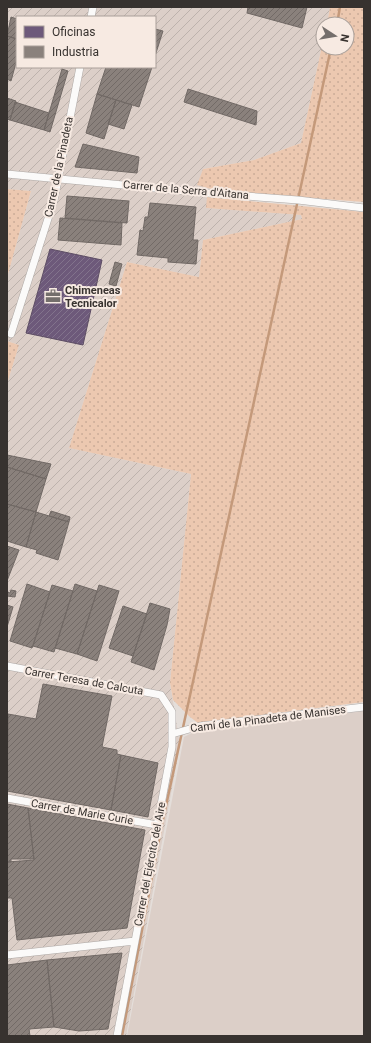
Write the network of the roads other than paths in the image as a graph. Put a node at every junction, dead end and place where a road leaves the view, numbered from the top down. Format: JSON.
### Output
{"nodes":[{"id":1,"x":80,"y":68,"type":"edge"},
{"id":2,"x":7,"y":174,"type":"edge"},
{"id":3,"x":57,"y":178,"type":"junction"},
{"id":4,"x":364,"y":208,"type":"edge"},
{"id":5,"x":11,"y":334,"type":"dead end"},
{"id":6,"x":7,"y":666,"type":"edge"},
{"id":7,"x":160,"y":695,"type":"joint"},
{"id":8,"x":364,"y":707,"type":"edge"},
{"id":9,"x":172,"y":734,"type":"junction"},
{"id":10,"x":7,"y":798,"type":"edge"},
{"id":11,"x":157,"y":825,"type":"junction"},
{"id":12,"x":135,"y":941,"type":"junction"},
{"id":13,"x":7,"y":955,"type":"edge"},
{"id":14,"x":117,"y":1036,"type":"edge"}],
"edges":[{"from":1,"to":3,"type":"street","name":"Carrer de la Pinadeta"},
{"from":2,"to":3,"type":"street","name":"Carrer de la Serra d'Aitana"},
{"from":3,"to":4,"type":"street","name":"Carrer de la Serra d'Aitana"},
{"from":3,"to":5,"type":"street","name":"Carrer de la Pinadeta"},
{"from":6,"to":7,"type":"street","name":"Carrer Teresa de Calcuta"},
{"from":7,"to":9,"type":"street","name":"Carrer del Ejército del Aire"},
{"from":8,"to":9,"type":"street","name":"Camí de la Pinadeta de Manises"},
{"from":9,"to":11,"type":"street","name":"Carrer del Ejército del Aire"},
{"from":10,"to":11,"type":"street","name":"Carrer de Marie Curie"},
{"from":11,"to":12,"type":"street","name":"Carrer del Ejército del Aire"},
{"from":12,"to":13,"type":"street"},
{"from":12,"to":14,"type":"street","name":"Carrer del Ejército del Aire"}]}
